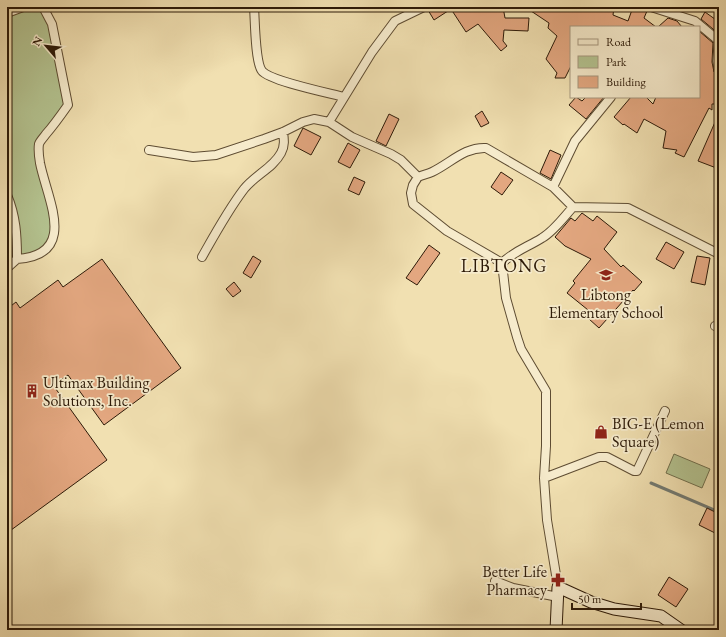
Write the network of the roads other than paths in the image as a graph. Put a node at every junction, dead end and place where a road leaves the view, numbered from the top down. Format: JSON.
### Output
{"nodes":[{"id":1,"x":23,"y":7,"type":"edge"},
{"id":2,"x":43,"y":7,"type":"edge"},
{"id":3,"x":254,"y":7,"type":"edge"},
{"id":4,"x":424,"y":7,"type":"edge"},
{"id":5,"x":651,"y":7,"type":"edge"},
{"id":6,"x":7,"y":13,"type":"edge"},
{"id":7,"x":695,"y":21,"type":"junction"},
{"id":8,"x":689,"y":26,"type":"edge"},
{"id":9,"x":719,"y":41,"type":"edge"},
{"id":10,"x":719,"y":71,"type":"edge"},
{"id":11,"x":344,"y":96,"type":"junction"},
{"id":12,"x":610,"y":98,"type":"edge"},
{"id":13,"x":329,"y":122,"type":"junction"},
{"id":14,"x":283,"y":132,"type":"junction"},
{"id":15,"x":149,"y":150,"type":"dead end"},
{"id":16,"x":418,"y":177,"type":"junction"},
{"id":17,"x":553,"y":186,"type":"junction"},
{"id":18,"x":7,"y":195,"type":"edge"},
{"id":19,"x":573,"y":207,"type":"junction"},
{"id":20,"x":719,"y":254,"type":"edge"},
{"id":21,"x":202,"y":256,"type":"dead end"},
{"id":22,"x":17,"y":259,"type":"junction"},
{"id":23,"x":502,"y":263,"type":"junction"},
{"id":24,"x":7,"y":268,"type":"edge"},
{"id":25,"x":665,"y":411,"type":"dead end"},
{"id":26,"x":544,"y":478,"type":"junction"},
{"id":27,"x":495,"y":581,"type":"dead end"},
{"id":28,"x":558,"y":592,"type":"junction"},
{"id":29,"x":556,"y":630,"type":"edge"},
{"id":30,"x":681,"y":630,"type":"edge"}],
"edges":[{"from":1,"to":6,"type":"street"},
{"from":2,"to":22,"type":"street"},
{"from":3,"to":11,"type":"street"},
{"from":4,"to":11,"type":"street"},
{"from":5,"to":7,"type":"street"},
{"from":7,"to":8,"type":"street"},
{"from":7,"to":9,"type":"street"},
{"from":9,"to":10,"type":"street"},
{"from":11,"to":13,"type":"street"},
{"from":12,"to":17,"type":"street"},
{"from":13,"to":14,"type":"street"},
{"from":13,"to":16,"type":"street"},
{"from":14,"to":15,"type":"street"},
{"from":14,"to":21,"type":"street"},
{"from":16,"to":17,"type":"street"},
{"from":16,"to":23,"type":"street"},
{"from":17,"to":19,"type":"street"},
{"from":18,"to":22,"type":"street"},
{"from":19,"to":20,"type":"street"},
{"from":19,"to":23,"type":"street"},
{"from":22,"to":24,"type":"street"},
{"from":23,"to":26,"type":"street"},
{"from":25,"to":26,"type":"street"},
{"from":26,"to":28,"type":"street"},
{"from":27,"to":28,"type":"street"},
{"from":28,"to":29,"type":"main road"},
{"from":28,"to":30,"type":"main road"}]}
